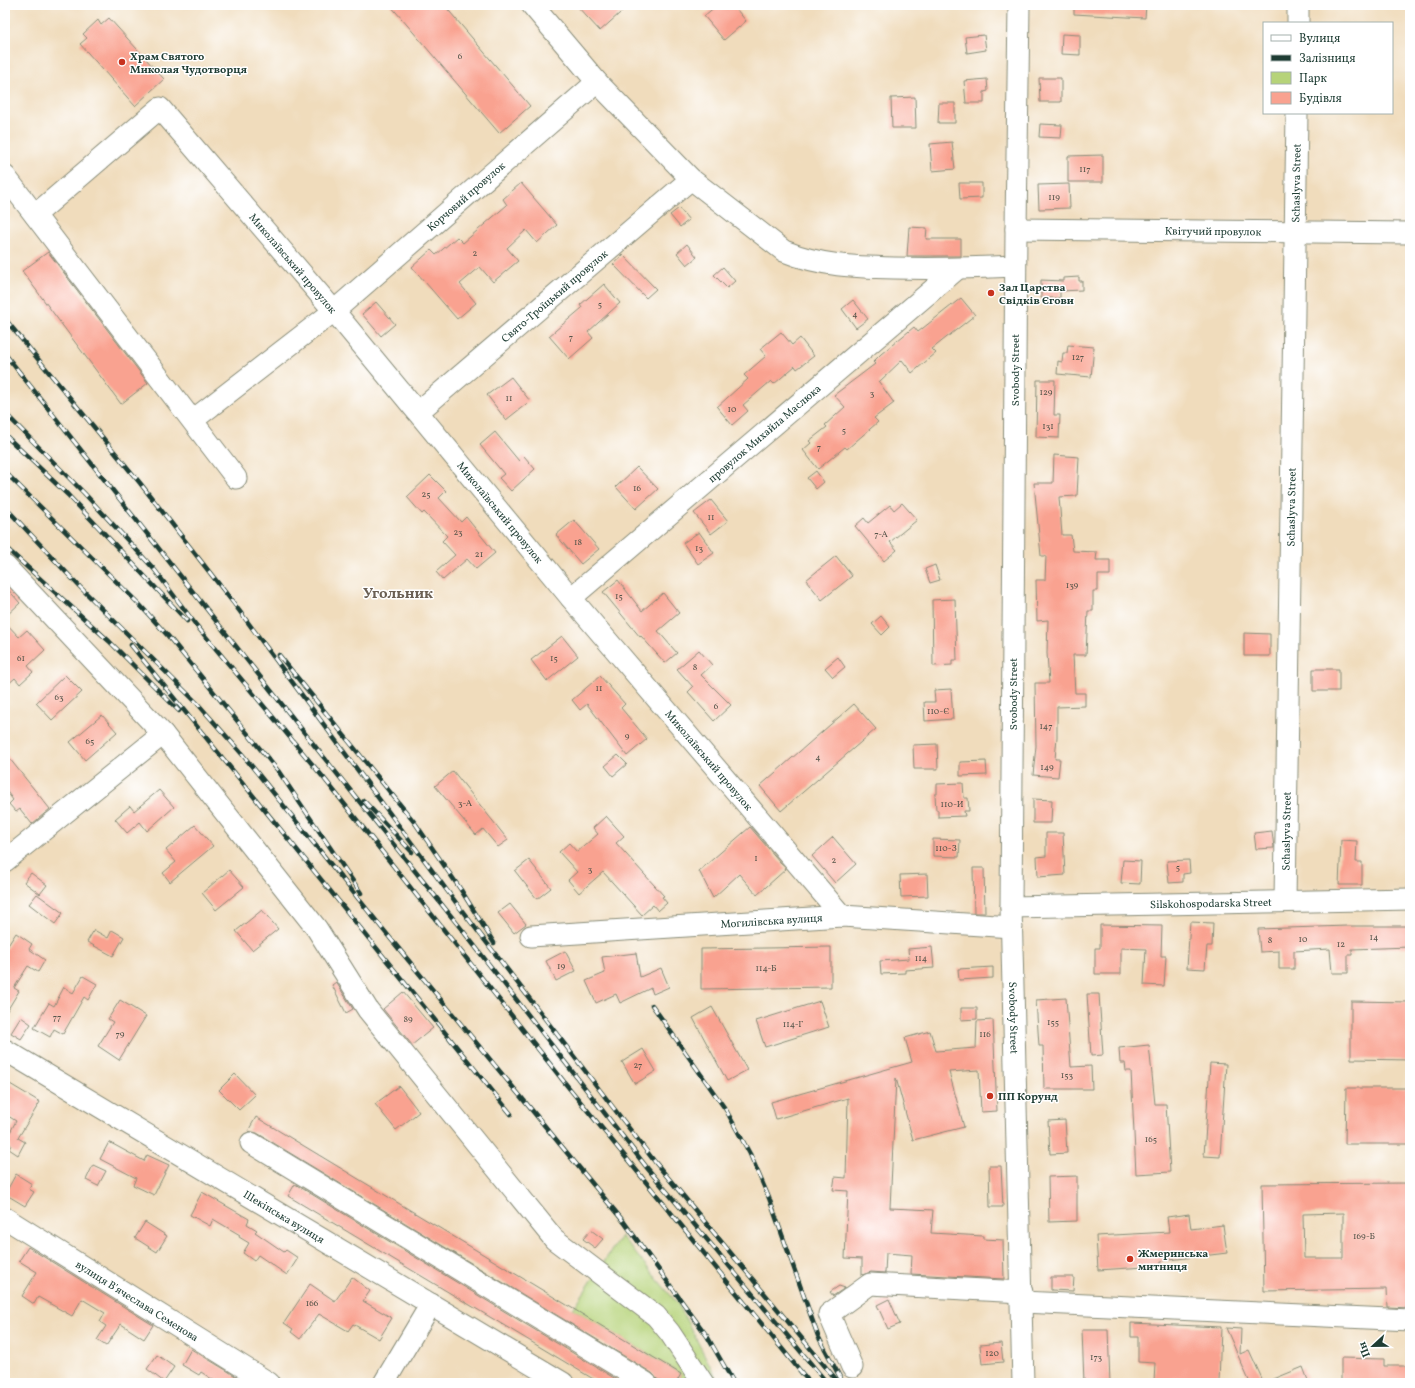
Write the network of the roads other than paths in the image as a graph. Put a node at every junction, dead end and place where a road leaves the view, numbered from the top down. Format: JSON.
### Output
{"nodes":[{"id":1,"x":532,"y":5,"type":"edge"},
{"id":2,"x":1019,"y":5,"type":"edge"},
{"id":3,"x":1298,"y":5,"type":"edge"},
{"id":4,"x":1298,"y":22,"type":"edge"},
{"id":5,"x":597,"y":82,"type":"junction"},
{"id":6,"x":1297,"y":114,"type":"edge"},
{"id":7,"x":5,"y":176,"type":"edge"},
{"id":8,"x":691,"y":179,"type":"junction"},
{"id":9,"x":35,"y":215,"type":"junction"},
{"id":10,"x":1016,"y":229,"type":"junction"},
{"id":11,"x":1295,"y":231,"type":"junction"},
{"id":12,"x":1410,"y":233,"type":"edge"},
{"id":13,"x":1015,"y":266,"type":"junction"},
{"id":14,"x":957,"y":269,"type":"junction"},
{"id":15,"x":334,"y":311,"type":"junction"},
{"id":16,"x":418,"y":412,"type":"junction"},
{"id":17,"x":193,"y":420,"type":"junction"},
{"id":18,"x":236,"y":478,"type":"dead end"},
{"id":19,"x":5,"y":566,"type":"edge"},
{"id":20,"x":571,"y":598,"type":"junction"},
{"id":21,"x":163,"y":734,"type":"junction"},
{"id":22,"x":5,"y":861,"type":"edge"},
{"id":23,"x":1410,"y":899,"type":"edge"},
{"id":24,"x":1285,"y":901,"type":"junction"},
{"id":25,"x":842,"y":916,"type":"junction"},
{"id":26,"x":1012,"y":917,"type":"junction"},
{"id":27,"x":531,"y":936,"type":"dead end"},
{"id":28,"x":5,"y":1050,"type":"edge"},
{"id":29,"x":251,"y":1143,"type":"dead end"},
{"id":30,"x":5,"y":1218,"type":"edge"},
{"id":31,"x":1022,"y":1297,"type":"junction"},
{"id":32,"x":431,"y":1304,"type":"junction"},
{"id":33,"x":1410,"y":1320,"type":"edge"},
{"id":34,"x":852,"y":1367,"type":"dead end"},
{"id":35,"x":634,"y":1380,"type":"edge"},
{"id":36,"x":269,"y":1383,"type":"edge"},
{"id":37,"x":384,"y":1383,"type":"edge"},
{"id":38,"x":563,"y":1383,"type":"edge"},
{"id":39,"x":703,"y":1383,"type":"edge"},
{"id":40,"x":1023,"y":1383,"type":"edge"}],
"edges":[{"from":1,"to":5,"type":"street"},
{"from":2,"to":10,"type":"street","name":"Svobody Street"},
{"from":3,"to":4,"type":"street"},
{"from":5,"to":8,"type":"street"},
{"from":5,"to":15,"type":"street","name":"Корчовий провулок"},
{"from":6,"to":11,"type":"street","name":"Schaslyva Street"},
{"from":7,"to":9,"type":"street"},
{"from":8,"to":14,"type":"street"},
{"from":8,"to":16,"type":"street","name":"Свято-Троїцький провулок"},
{"from":9,"to":15,"type":"street","name":"Миколаївський провулок"},
{"from":9,"to":17,"type":"street"},
{"from":10,"to":11,"type":"street","name":"Квітучий провулок"},
{"from":10,"to":13,"type":"street","name":"Svobody Street"},
{"from":11,"to":12,"type":"street","name":"Квітучий провулок"},
{"from":11,"to":24,"type":"street","name":"Schaslyva Street"},
{"from":13,"to":14,"type":"street"},
{"from":13,"to":26,"type":"street","name":"Svobody Street"},
{"from":14,"to":20,"type":"street","name":"провулок Михайла Маслюка"},
{"from":15,"to":16,"type":"street","name":"Миколаївський провулок"},
{"from":15,"to":17,"type":"street","name":"Корчовий провулок"},
{"from":16,"to":20,"type":"street","name":"Миколаївський провулок"},
{"from":17,"to":18,"type":"street"},
{"from":19,"to":21,"type":"street"},
{"from":20,"to":25,"type":"street","name":"Миколаївський провулок"},
{"from":21,"to":22,"type":"street"},
{"from":21,"to":39,"type":"street"},
{"from":23,"to":24,"type":"street","name":"Silskohospodarska Street"},
{"from":24,"to":26,"type":"street","name":"Silskohospodarska Street"},
{"from":25,"to":26,"type":"street","name":"Могилівська вулиця"},
{"from":25,"to":27,"type":"street","name":"Могилівська вулиця"},
{"from":26,"to":31,"type":"street","name":"Svobody Street"},
{"from":28,"to":32,"type":"street","name":"Шекінська вулиця"},
{"from":29,"to":35,"type":"street"},
{"from":30,"to":36,"type":"street","name":"вулиця В'ячеслава Семенова"},
{"from":31,"to":33,"type":"street"},
{"from":31,"to":34,"type":"street"},
{"from":31,"to":40,"type":"street","name":"Svobody Street"},
{"from":32,"to":37,"type":"street"},
{"from":32,"to":38,"type":"street","name":"Шекінська вулиця"}]}
